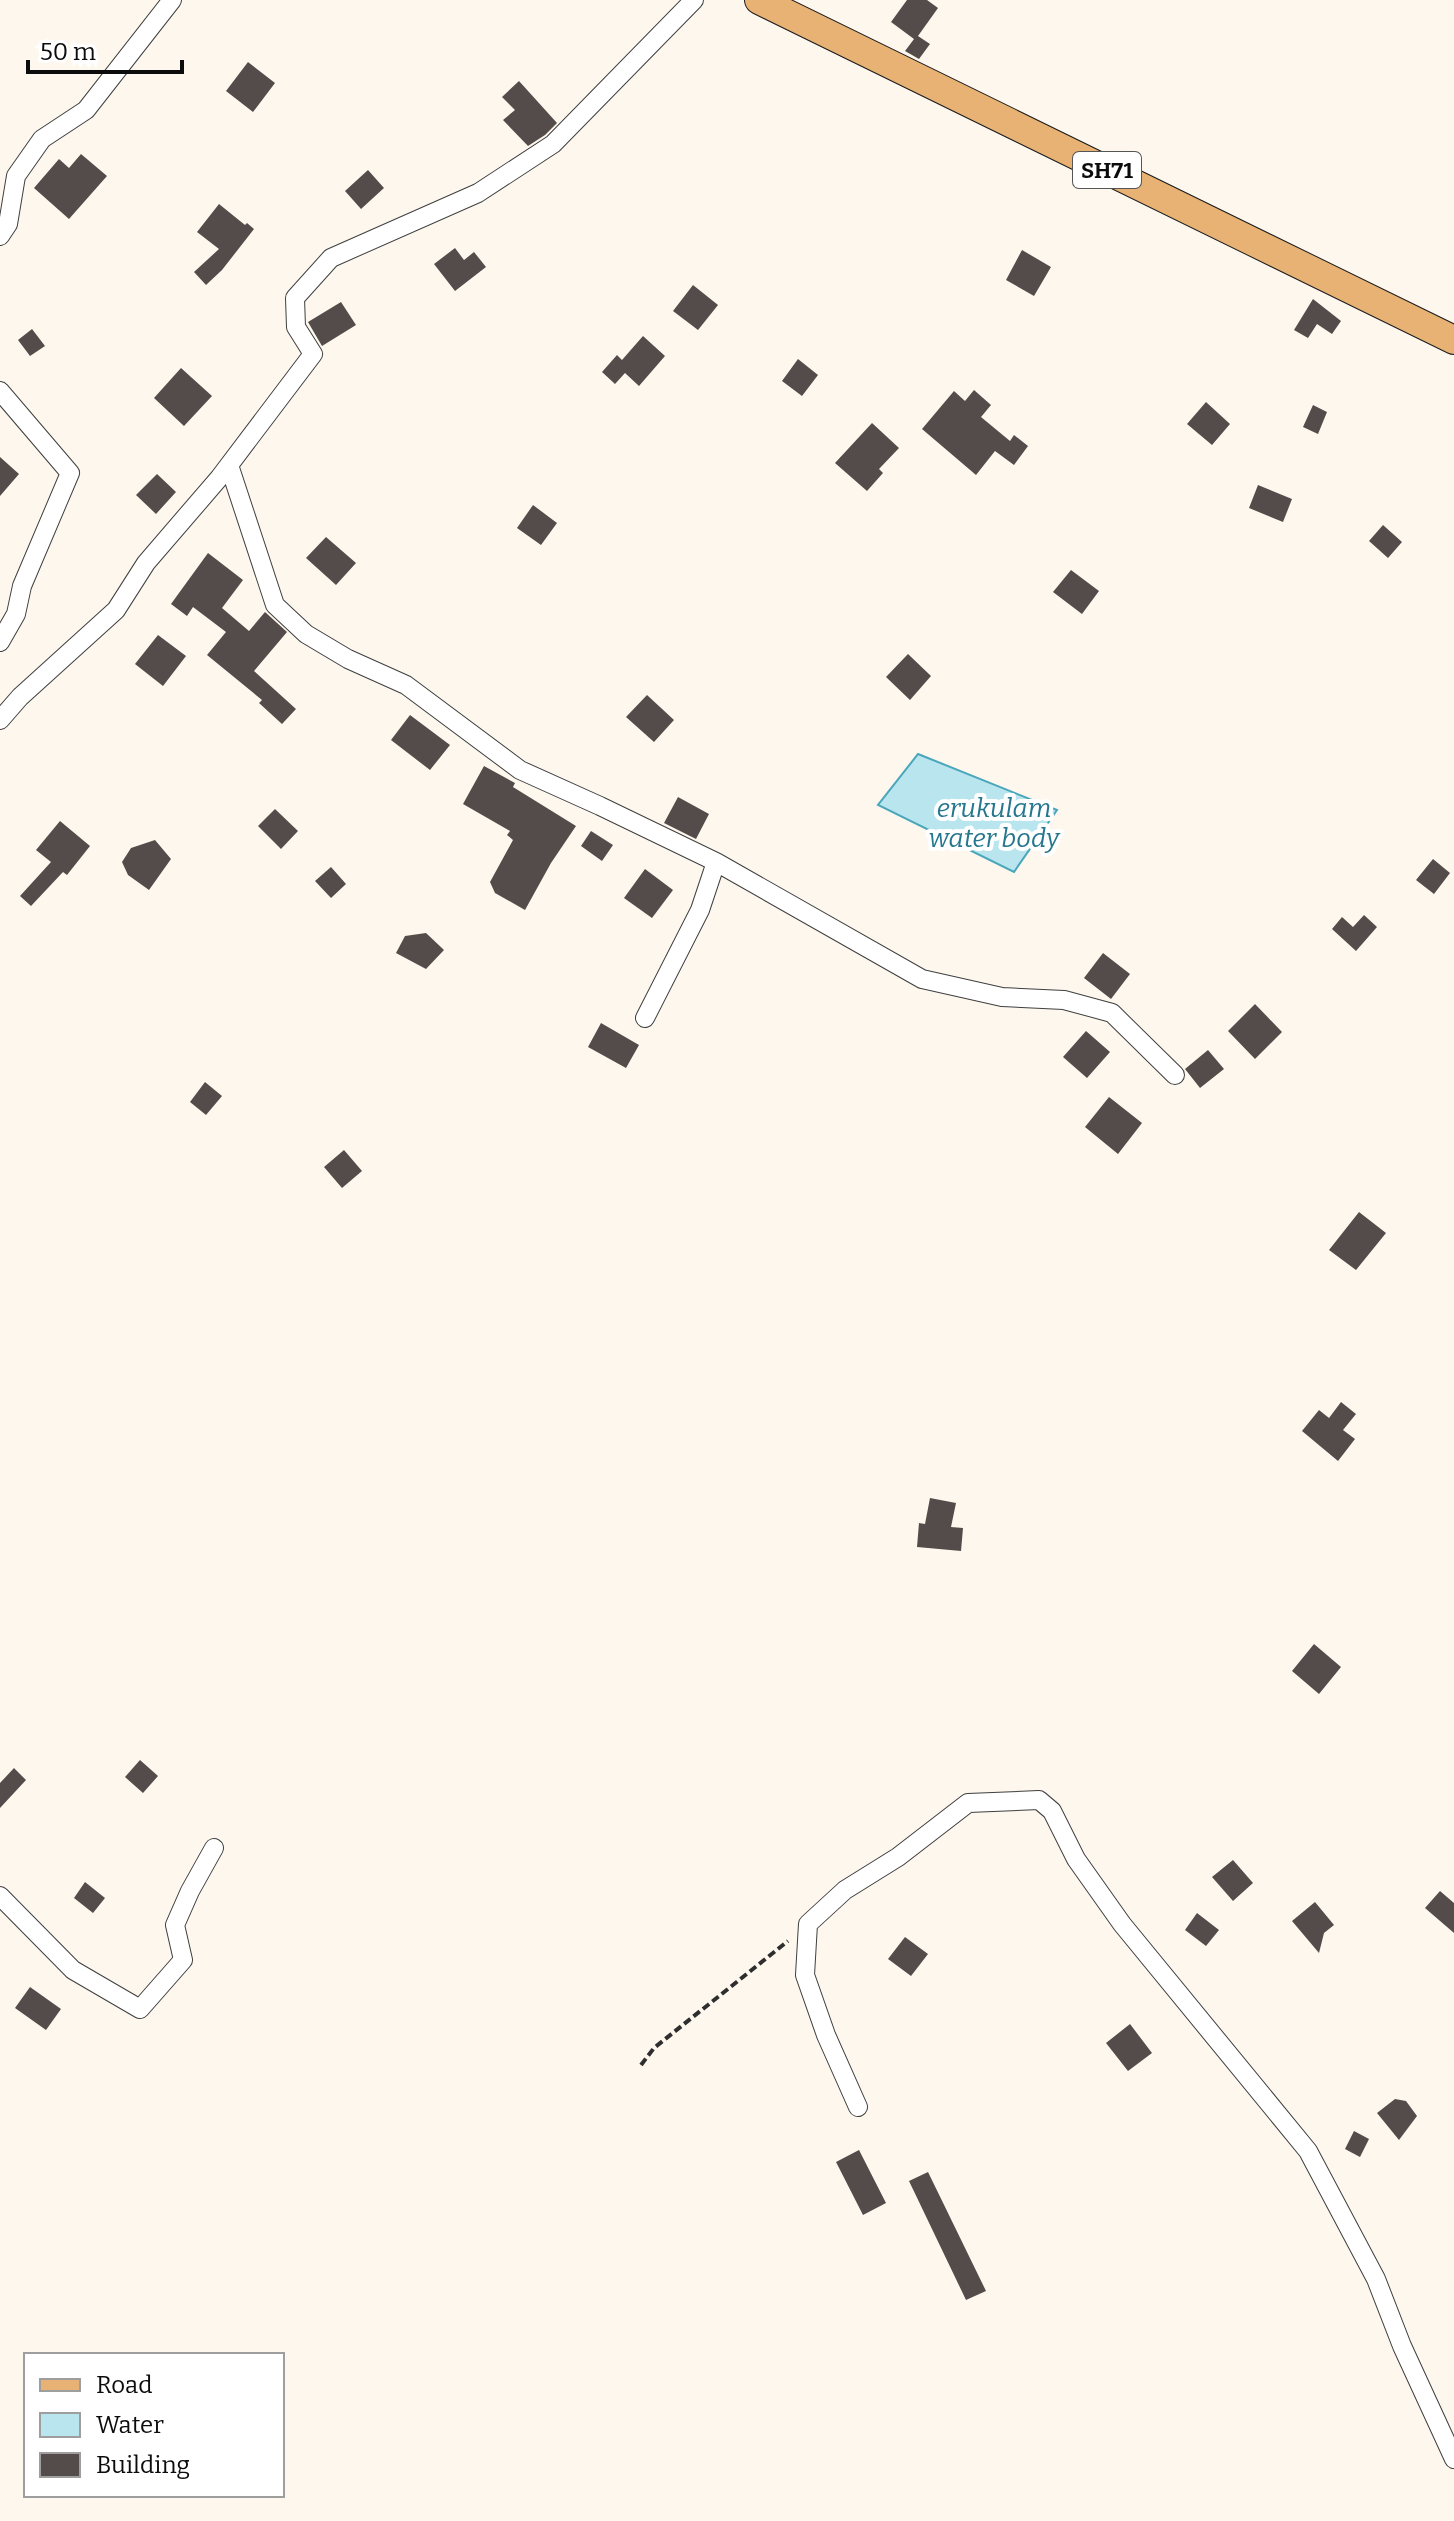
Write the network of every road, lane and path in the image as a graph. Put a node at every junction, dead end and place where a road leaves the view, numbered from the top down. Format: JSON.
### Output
{"nodes":[{"id":1,"x":172,"y":0,"type":"edge"},
{"id":2,"x":694,"y":0,"type":"edge"},
{"id":3,"x":759,"y":0,"type":"edge"},
{"id":4,"x":0,"y":236,"type":"edge"},
{"id":5,"x":1454,"y":340,"type":"edge"},
{"id":6,"x":0,"y":391,"type":"edge"},
{"id":7,"x":229,"y":465,"type":"junction"},
{"id":8,"x":0,"y":642,"type":"edge"},
{"id":9,"x":0,"y":720,"type":"edge"},
{"id":10,"x":716,"y":862,"type":"junction"},
{"id":11,"x":645,"y":1018,"type":"dead end"},
{"id":12,"x":1175,"y":1075,"type":"dead end"},
{"id":13,"x":214,"y":1848,"type":"dead end"},
{"id":14,"x":0,"y":1896,"type":"edge"},
{"id":15,"x":808,"y":1924,"type":"junction"},
{"id":16,"x":641,"y":2065,"type":"dead end"},
{"id":17,"x":858,"y":2107,"type":"dead end"},
{"id":18,"x":1454,"y":2459,"type":"edge"}],
"edges":[{"from":1,"to":4,"type":"street"},
{"from":2,"to":7,"type":"street"},
{"from":3,"to":5,"type":"main road","number":"SH71"},
{"from":6,"to":8,"type":"street"},
{"from":7,"to":9,"type":"street"},
{"from":7,"to":10,"type":"street"},
{"from":10,"to":11,"type":"street"},
{"from":10,"to":12,"type":"street"},
{"from":13,"to":14,"type":"street"},
{"from":15,"to":16,"type":"path"},
{"from":15,"to":17,"type":"street"},
{"from":15,"to":18,"type":"street"}]}
